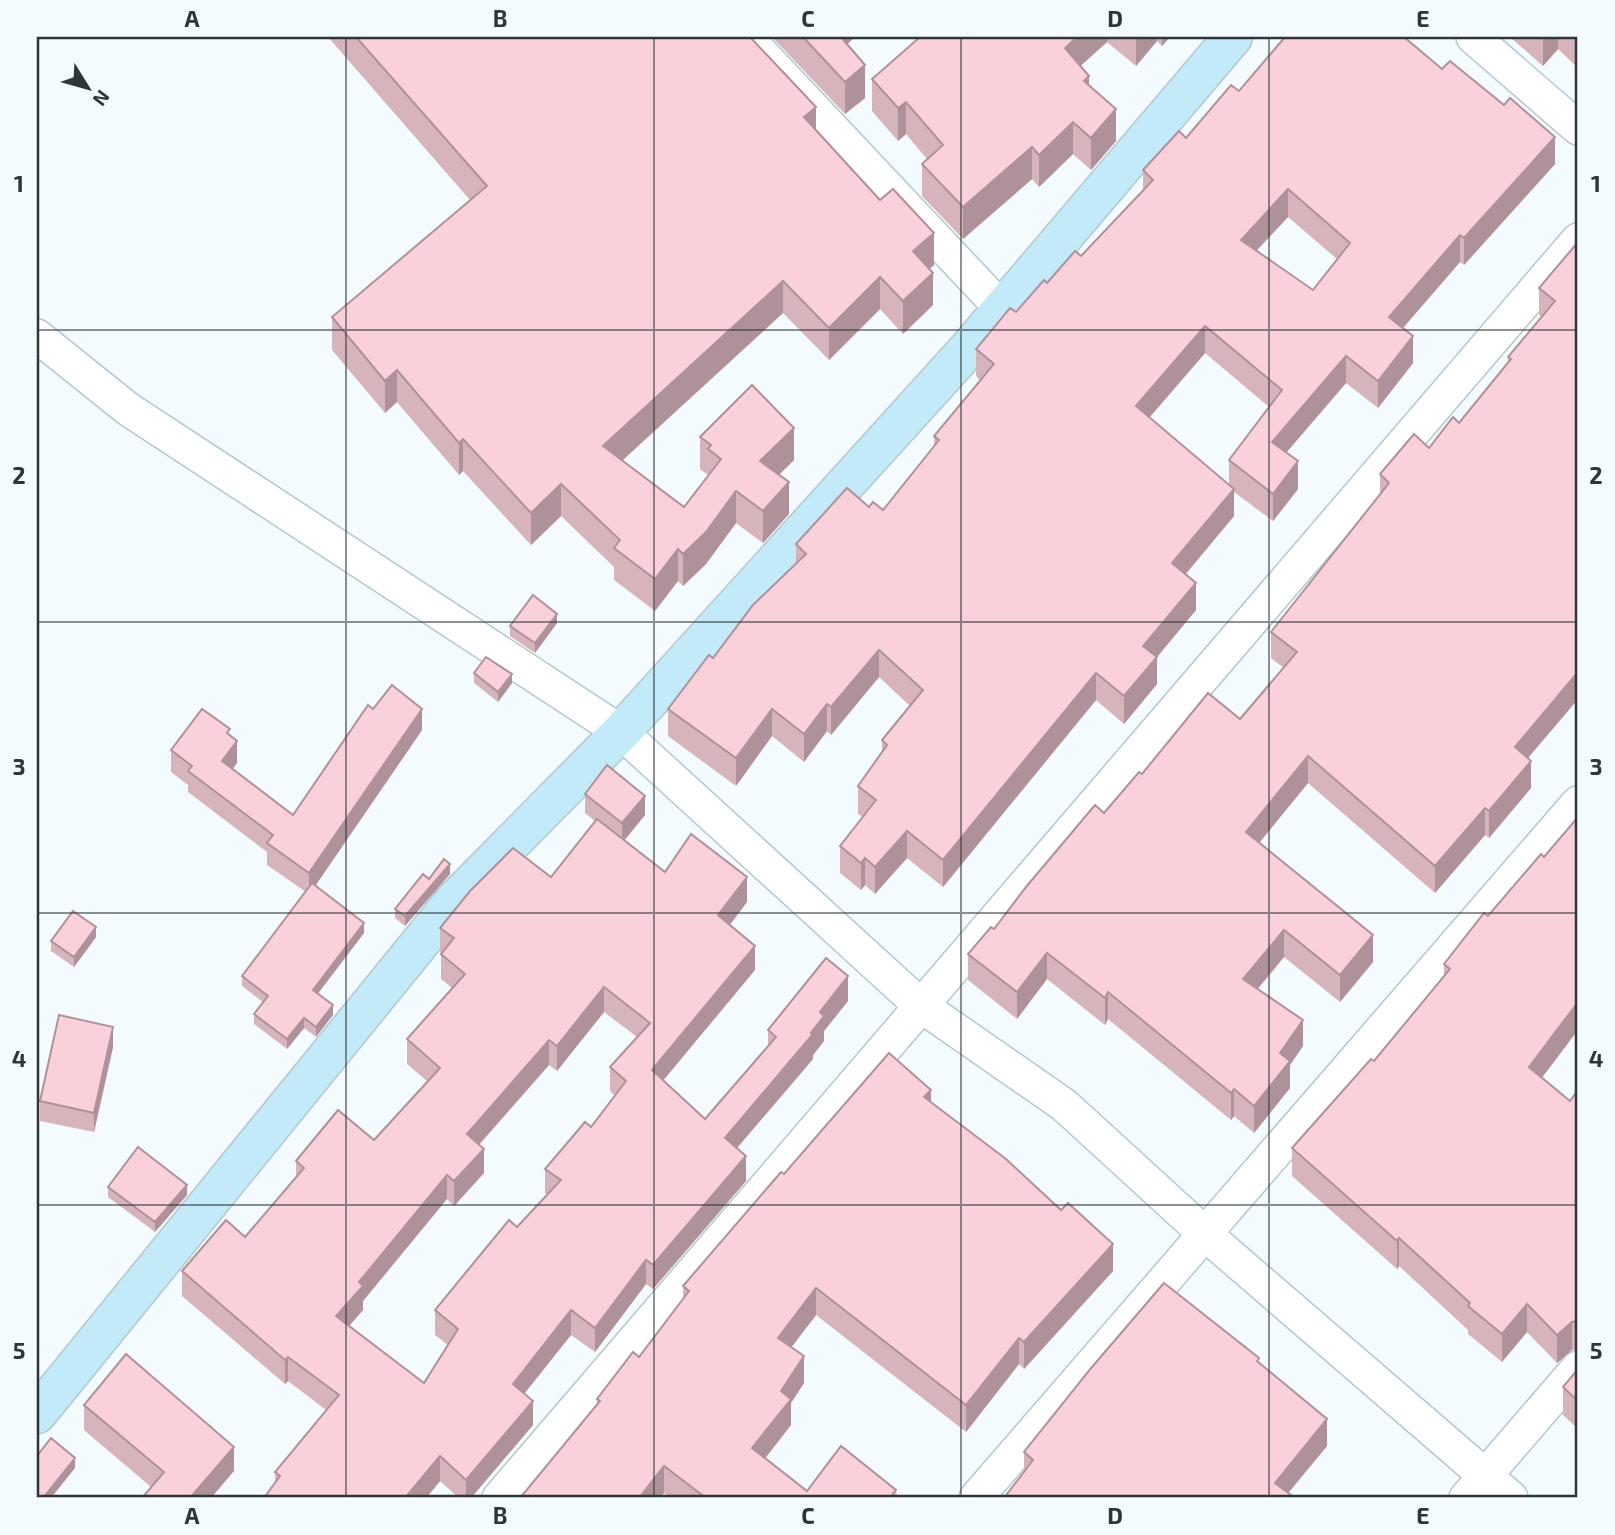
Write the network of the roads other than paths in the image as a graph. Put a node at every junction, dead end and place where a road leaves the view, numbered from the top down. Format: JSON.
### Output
{"nodes":[{"id":1,"x":1233,"y":37,"type":"edge"},
{"id":2,"x":1473,"y":37,"type":"edge"},
{"id":3,"x":761,"y":42,"type":"edge"},
{"id":4,"x":1578,"y":128,"type":"edge"},
{"id":5,"x":1578,"y":240,"type":"edge"},
{"id":6,"x":1002,"y":309,"type":"junction"},
{"id":7,"x":37,"y":336,"type":"edge"},
{"id":8,"x":621,"y":732,"type":"junction"},
{"id":9,"x":1578,"y":803,"type":"edge"},
{"id":10,"x":920,"y":1005,"type":"junction"},
{"id":11,"x":1204,"y":1233,"type":"junction"},
{"id":12,"x":1578,"y":1368,"type":"edge"},
{"id":13,"x":37,"y":1414,"type":"edge"},
{"id":14,"x":1475,"y":1487,"type":"edge"},
{"id":15,"x":499,"y":1498,"type":"edge"},
{"id":16,"x":976,"y":1498,"type":"edge"},
{"id":17,"x":1511,"y":1498,"type":"edge"}],
"edges":[{"from":1,"to":6,"type":"street"},
{"from":2,"to":4,"type":"street"},
{"from":3,"to":6,"type":"street"},
{"from":5,"to":10,"type":"street"},
{"from":6,"to":8,"type":"street"},
{"from":7,"to":8,"type":"street"},
{"from":8,"to":10,"type":"street"},
{"from":8,"to":13,"type":"street"},
{"from":9,"to":11,"type":"street"},
{"from":10,"to":11,"type":"street"},
{"from":10,"to":15,"type":"street"},
{"from":11,"to":14,"type":"street"},
{"from":11,"to":16,"type":"street"},
{"from":12,"to":14,"type":"street"},
{"from":14,"to":17,"type":"street"}]}
